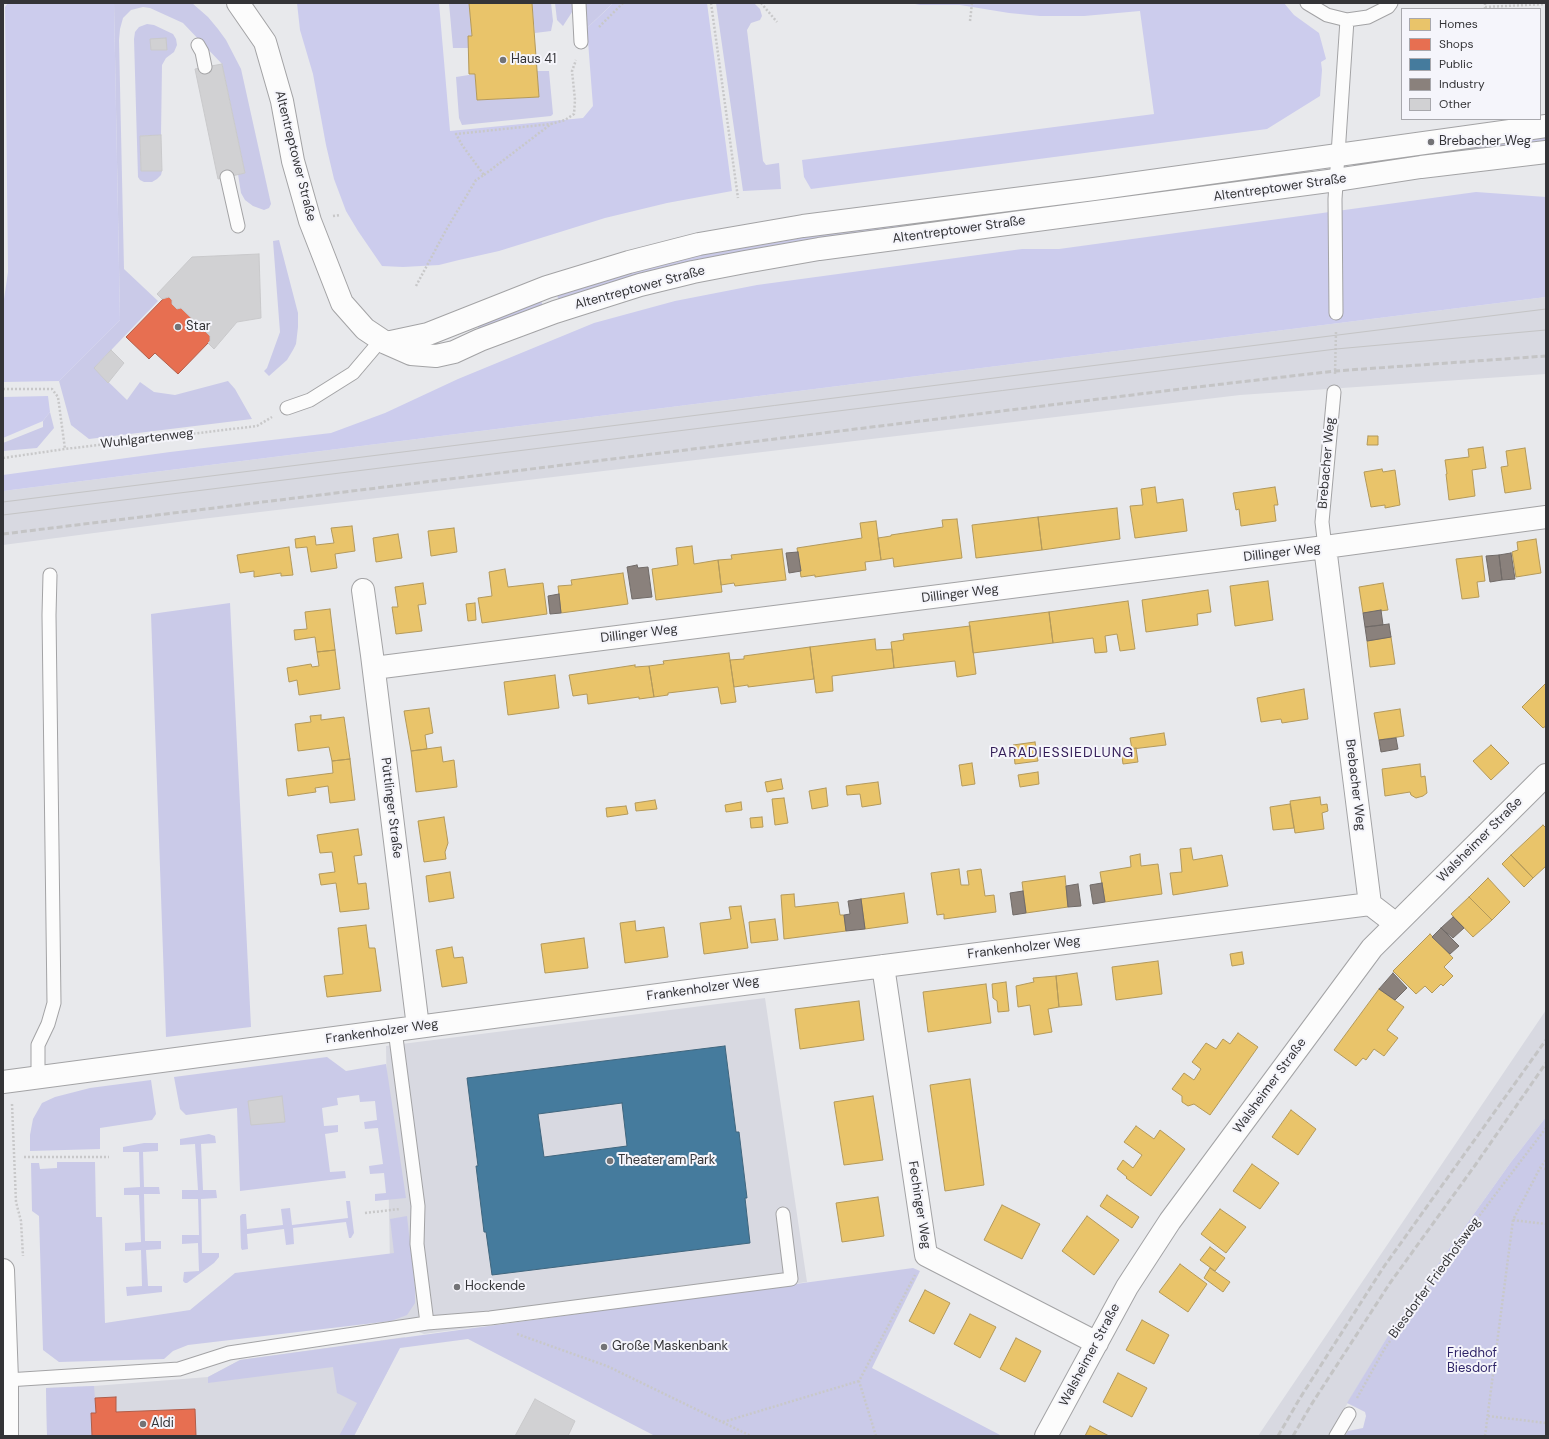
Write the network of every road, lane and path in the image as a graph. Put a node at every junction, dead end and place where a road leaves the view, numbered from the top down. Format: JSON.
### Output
{"nodes":[{"id":1,"x":238,"y":3,"type":"edge"},
{"id":2,"x":579,"y":3,"type":"edge"},
{"id":3,"x":623,"y":3,"type":"edge"},
{"id":4,"x":711,"y":3,"type":"edge"},
{"id":5,"x":761,"y":3,"type":"edge"},
{"id":6,"x":972,"y":3,"type":"edge"},
{"id":7,"x":1307,"y":3,"type":"edge"},
{"id":8,"x":1391,"y":3,"type":"edge"},
{"id":9,"x":1485,"y":3,"type":"edge"},
{"id":10,"x":1546,"y":4,"type":"edge"},
{"id":11,"x":1485,"y":8,"type":"edge"},
{"id":12,"x":1346,"y":20,"type":"junction"},
{"id":13,"x":970,"y":21,"type":"dead end"},
{"id":14,"x":777,"y":22,"type":"dead end"},
{"id":15,"x":581,"y":42,"type":"junction"},
{"id":16,"x":198,"y":45,"type":"dead end"},
{"id":17,"x":205,"y":67,"type":"dead end"},
{"id":18,"x":552,"y":124,"type":"junction"},
{"id":19,"x":1546,"y":126,"type":"edge"},
{"id":20,"x":1546,"y":152,"type":"edge"},
{"id":21,"x":1338,"y":155,"type":"junction"},
{"id":22,"x":484,"y":174,"type":"junction"},
{"id":23,"x":227,"y":177,"type":"dead end"},
{"id":24,"x":1336,"y":180,"type":"junction"},
{"id":25,"x":738,"y":198,"type":"dead end"},
{"id":26,"x":238,"y":226,"type":"dead end"},
{"id":27,"x":416,"y":286,"type":"dead end"},
{"id":28,"x":1336,"y":313,"type":"joint"},
{"id":29,"x":383,"y":341,"type":"junction"},
{"id":30,"x":3,"y":389,"type":"edge"},
{"id":31,"x":1334,"y":392,"type":"joint"},
{"id":32,"x":287,"y":408,"type":"joint"},
{"id":33,"x":65,"y":449,"type":"junction"},
{"id":34,"x":3,"y":458,"type":"edge"},
{"id":35,"x":1546,"y":517,"type":"edge"},
{"id":36,"x":1325,"y":548,"type":"junction"},
{"id":37,"x":50,"y":575,"type":"dead end"},
{"id":38,"x":363,"y":590,"type":"dead end"},
{"id":39,"x":374,"y":668,"type":"junction"},
{"id":40,"x":1546,"y":775,"type":"edge"},
{"id":41,"x":1370,"y":904,"type":"junction"},
{"id":42,"x":1396,"y":924,"type":"junction"},
{"id":43,"x":883,"y":966,"type":"junction"},
{"id":44,"x":418,"y":1027,"type":"junction"},
{"id":45,"x":395,"y":1030,"type":"junction"},
{"id":46,"x":38,"y":1077,"type":"junction"},
{"id":47,"x":7,"y":1081,"type":"edge"},
{"id":48,"x":1546,"y":1128,"type":"edge"},
{"id":49,"x":24,"y":1157,"type":"dead end"},
{"id":50,"x":109,"y":1157,"type":"dead end"},
{"id":51,"x":1546,"y":1160,"type":"edge"},
{"id":52,"x":1540,"y":1168,"type":"junction"},
{"id":53,"x":1546,"y":1169,"type":"edge"},
{"id":54,"x":388,"y":1210,"type":"dead end"},
{"id":55,"x":365,"y":1213,"type":"dead end"},
{"id":56,"x":783,"y":1214,"type":"dead end"},
{"id":57,"x":1513,"y":1220,"type":"junction"},
{"id":58,"x":21,"y":1221,"type":"dead end"},
{"id":59,"x":1546,"y":1224,"type":"edge"},
{"id":60,"x":926,"y":1255,"type":"junction"},
{"id":61,"x":3,"y":1270,"type":"edge"},
{"id":62,"x":490,"y":1318,"type":"junction"},
{"id":63,"x":428,"y":1323,"type":"junction"},
{"id":64,"x":1096,"y":1343,"type":"junction"},
{"id":65,"x":7,"y":1380,"type":"junction"},
{"id":66,"x":859,"y":1381,"type":"junction"},
{"id":67,"x":1349,"y":1414,"type":"joint"},
{"id":68,"x":1488,"y":1416,"type":"junction"},
{"id":69,"x":722,"y":1422,"type":"junction"},
{"id":70,"x":1546,"y":1423,"type":"edge"},
{"id":71,"x":7,"y":1436,"type":"edge"},
{"id":72,"x":751,"y":1436,"type":"edge"},
{"id":73,"x":876,"y":1436,"type":"edge"},
{"id":74,"x":1046,"y":1436,"type":"edge"},
{"id":75,"x":1336,"y":1436,"type":"edge"},
{"id":76,"x":1485,"y":1436,"type":"edge"}],
"edges":[{"from":1,"to":29,"type":"street","name":"Altentreptower Straße"},
{"from":2,"to":15,"type":"lane"},
{"from":3,"to":15,"type":"path"},
{"from":4,"to":25,"type":"path"},
{"from":5,"to":14,"type":"path"},
{"from":6,"to":13,"type":"path"},
{"from":7,"to":12,"type":"lane"},
{"from":8,"to":12,"type":"lane"},
{"from":9,"to":11,"type":"path"},
{"from":10,"to":11,"type":"path"},
{"from":12,"to":21,"type":"lane"},
{"from":15,"to":18,"type":"path"},
{"from":16,"to":17,"type":"lane"},
{"from":18,"to":22,"type":"path"},
{"from":18,"to":22,"type":"path"},
{"from":19,"to":21,"type":"street","name":"Altentreptower Straße"},
{"from":20,"to":24,"type":"street","name":"Altentreptower Straße"},
{"from":21,"to":24,"type":"lane"},
{"from":21,"to":29,"type":"street","name":"Altentreptower Straße"},
{"from":22,"to":27,"type":"path"},
{"from":23,"to":26,"type":"lane"},
{"from":24,"to":28,"type":"lane"},
{"from":24,"to":29,"type":"street","name":"Altentreptower Straße"},
{"from":28,"to":31,"type":"path"},
{"from":29,"to":32,"type":"lane"},
{"from":30,"to":33,"type":"path"},
{"from":31,"to":36,"type":"lane","name":"Brebacher Weg"},
{"from":32,"to":33,"type":"path","name":"Wuhlgartenweg"},
{"from":33,"to":34,"type":"path","name":"Wuhlgartenweg"},
{"from":35,"to":36,"type":"street","name":"Dillinger Weg"},
{"from":36,"to":39,"type":"street","name":"Dillinger Weg"},
{"from":36,"to":41,"type":"street","name":"Brebacher Weg"},
{"from":37,"to":46,"type":"lane"},
{"from":38,"to":39,"type":"street","name":"Püttlinger Straße"},
{"from":39,"to":44,"type":"street","name":"Püttlinger Straße"},
{"from":40,"to":42,"type":"street","name":"Walsheimer Straße"},
{"from":41,"to":42,"type":"street"},
{"from":41,"to":43,"type":"street","name":"Frankenholzer Weg"},
{"from":42,"to":64,"type":"street","name":"Walsheimer Straße"},
{"from":43,"to":44,"type":"street","name":"Frankenholzer Weg"},
{"from":43,"to":60,"type":"street","name":"Fechinger Weg"},
{"from":44,"to":45,"type":"street","name":"Frankenholzer Weg"},
{"from":45,"to":46,"type":"street","name":"Frankenholzer Weg"},
{"from":45,"to":63,"type":"lane"},
{"from":46,"to":47,"type":"street","name":"Frankenholzer Weg"},
{"from":47,"to":58,"type":"path"},
{"from":48,"to":67,"type":"path","name":"Biesdorfer Friedhofsweg"},
{"from":49,"to":50,"type":"path"},
{"from":51,"to":52,"type":"path"},
{"from":52,"to":53,"type":"path"},
{"from":52,"to":57,"type":"path"},
{"from":54,"to":55,"type":"path"},
{"from":56,"to":62,"type":"lane"},
{"from":57,"to":59,"type":"path"},
{"from":57,"to":68,"type":"path"},
{"from":60,"to":64,"type":"street","name":"Fechinger Weg"},
{"from":60,"to":66,"type":"path"},
{"from":61,"to":65,"type":"street"},
{"from":62,"to":63,"type":"lane"},
{"from":62,"to":69,"type":"path"},
{"from":63,"to":65,"type":"lane"},
{"from":64,"to":74,"type":"street","name":"Walsheimer Straße"},
{"from":65,"to":71,"type":"street"},
{"from":66,"to":69,"type":"path"},
{"from":66,"to":73,"type":"path"},
{"from":67,"to":75,"type":"lane"},
{"from":68,"to":70,"type":"path"},
{"from":68,"to":76,"type":"path"},
{"from":69,"to":72,"type":"path"}]}
